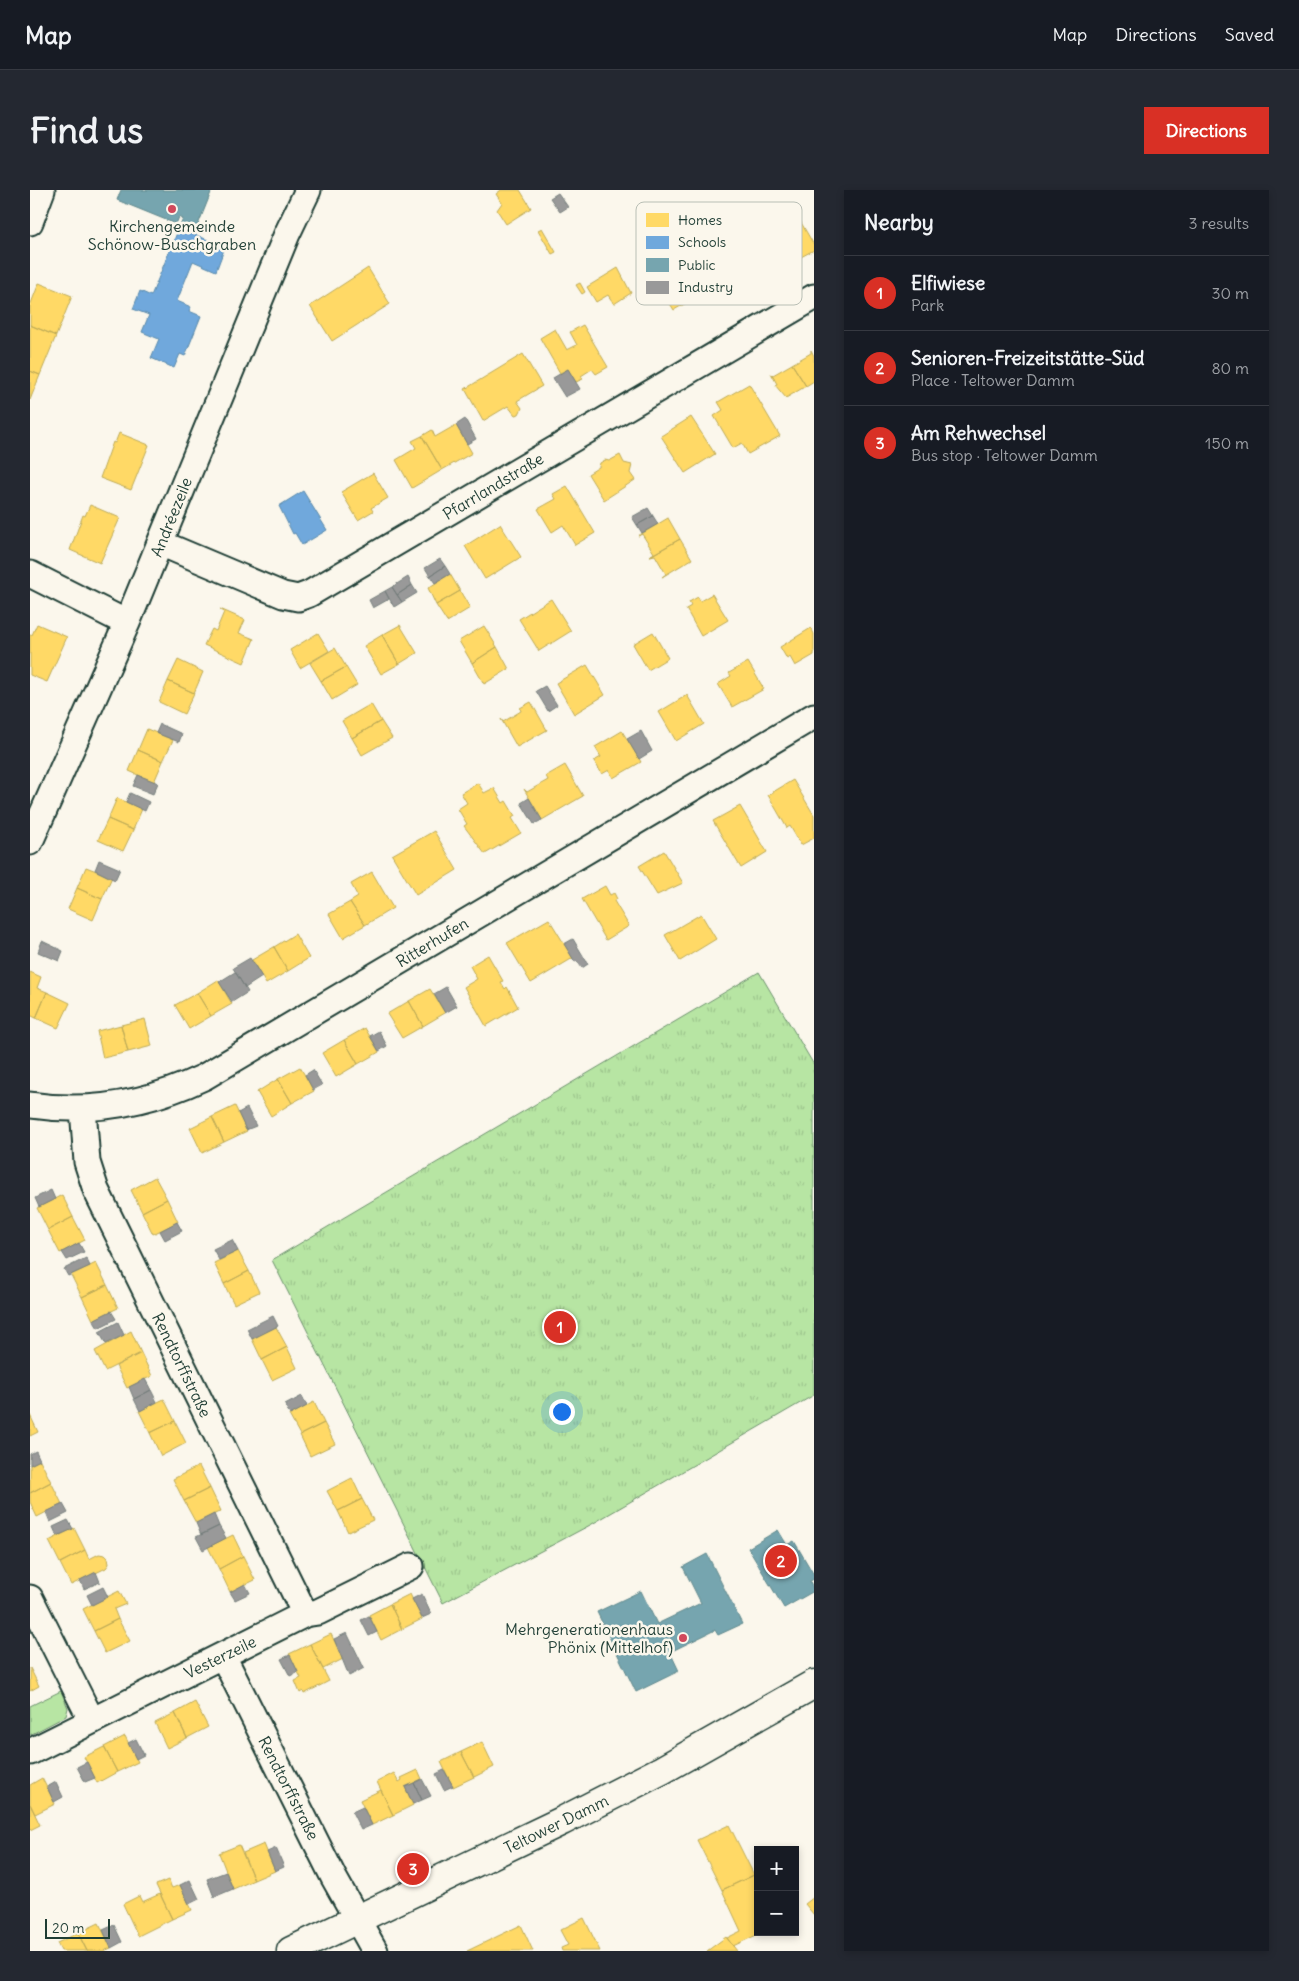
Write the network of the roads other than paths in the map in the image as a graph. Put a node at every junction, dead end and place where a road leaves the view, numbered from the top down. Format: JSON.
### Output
{"nodes":[{"id":1,"x":42,"y":190,"type":"edge"},
{"id":2,"x":308,"y":190,"type":"edge"},
{"id":3,"x":30,"y":222,"type":"edge"},
{"id":4,"x":814,"y":296,"type":"edge"},
{"id":5,"x":802,"y":303,"type":"edge"},
{"id":6,"x":799,"y":305,"type":"edge"},
{"id":7,"x":160,"y":543,"type":"junction"},
{"id":8,"x":30,"y":574,"type":"edge"},
{"id":9,"x":127,"y":623,"type":"junction"},
{"id":10,"x":814,"y":716,"type":"edge"},
{"id":11,"x":30,"y":842,"type":"edge"},
{"id":12,"x":30,"y":1105,"type":"edge"},
{"id":13,"x":83,"y":1108,"type":"junction"},
{"id":14,"x":411,"y":1566,"type":"dead end"},
{"id":15,"x":30,"y":1598,"type":"edge"},
{"id":16,"x":305,"y":1614,"type":"junction"},
{"id":17,"x":222,"y":1656,"type":"junction"},
{"id":18,"x":814,"y":1684,"type":"edge"},
{"id":19,"x":92,"y":1721,"type":"junction"},
{"id":20,"x":30,"y":1752,"type":"edge"},
{"id":21,"x":357,"y":1919,"type":"junction"},
{"id":22,"x":291,"y":1951,"type":"edge"},
{"id":23,"x":375,"y":1951,"type":"edge"}],
"edges":[{"from":1,"to":3,"type":"street"},
{"from":2,"to":7,"type":"street","name":"Andréezeile"},
{"from":4,"to":5,"type":"street","name":"Pfarrlandstraße"},
{"from":6,"to":7,"type":"street","name":"Pfarrlandstraße"},
{"from":7,"to":9,"type":"street","name":"Andréezeile"},
{"from":8,"to":9,"type":"street"},
{"from":9,"to":11,"type":"street","name":"Andréezeile"},
{"from":10,"to":13,"type":"street","name":"Ritterhufen"},
{"from":12,"to":13,"type":"street","name":"Ritterhufen"},
{"from":13,"to":16,"type":"street","name":"Rendtorffstraße"},
{"from":14,"to":16,"type":"street","name":"Vesterzeile"},
{"from":15,"to":19,"type":"street"},
{"from":16,"to":17,"type":"street","name":"Vesterzeile"},
{"from":17,"to":19,"type":"street","name":"Vesterzeile"},
{"from":17,"to":21,"type":"street","name":"Rendtorffstraße"},
{"from":18,"to":21,"type":"main road","name":"Teltower Damm"},
{"from":19,"to":20,"type":"street","name":"Vesterzeile"},
{"from":21,"to":22,"type":"main road","name":"Teltower Damm"},
{"from":21,"to":23,"type":"street","name":"Rendtorffstraße"}]}
